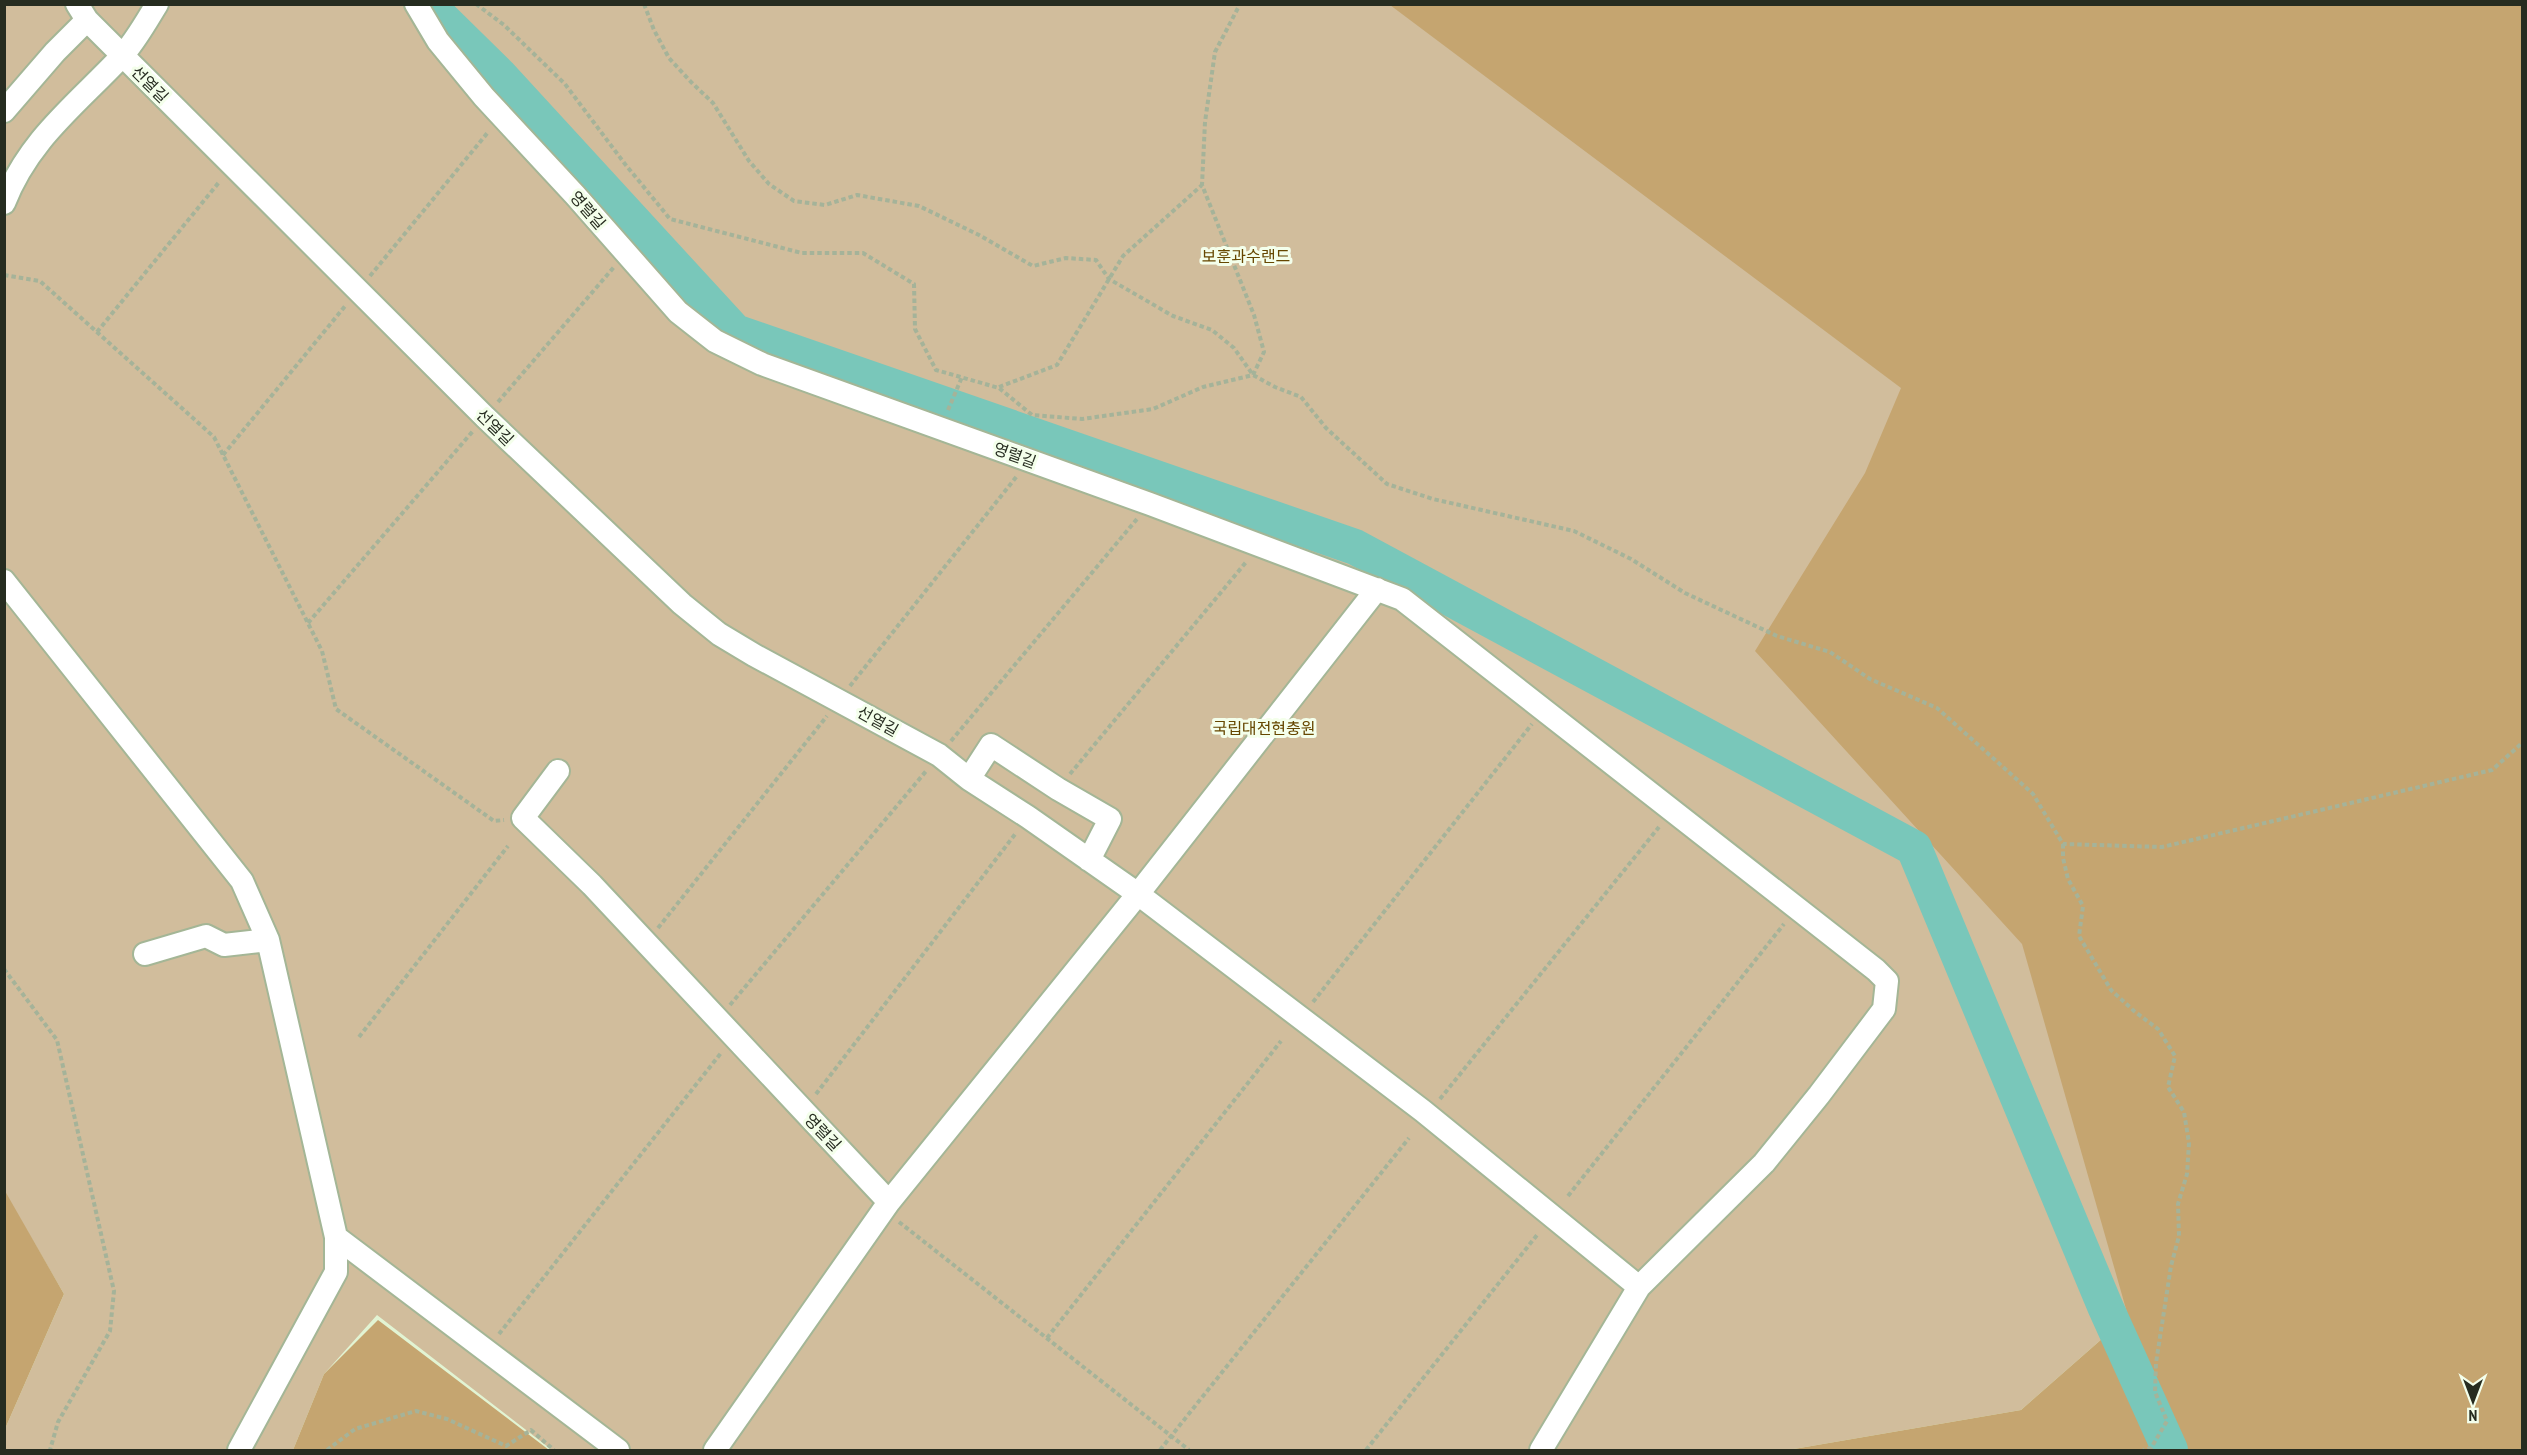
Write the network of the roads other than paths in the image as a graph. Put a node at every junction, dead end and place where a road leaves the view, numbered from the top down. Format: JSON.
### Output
{"nodes":[{"id":1,"x":158,"y":4,"type":"edge"},
{"id":2,"x":416,"y":4,"type":"edge"},
{"id":3,"x":82,"y":12,"type":"edge"},
{"id":4,"x":122,"y":56,"type":"junction"},
{"id":5,"x":4,"y":111,"type":"edge"},
{"id":6,"x":4,"y":203,"type":"edge"},
{"id":7,"x":4,"y":581,"type":"edge"},
{"id":8,"x":1377,"y":589,"type":"junction"},
{"id":9,"x":558,"y":771,"type":"dead end"},
{"id":10,"x":969,"y":779,"type":"junction"},
{"id":11,"x":1089,"y":860,"type":"junction"},
{"id":12,"x":1138,"y":894,"type":"junction"},
{"id":13,"x":268,"y":940,"type":"junction"},
{"id":14,"x":145,"y":954,"type":"dead end"},
{"id":15,"x":894,"y":1212,"type":"junction"},
{"id":16,"x":336,"y":1237,"type":"junction"},
{"id":17,"x":1639,"y":1287,"type":"junction"},
{"id":18,"x":239,"y":1450,"type":"edge"},
{"id":19,"x":618,"y":1450,"type":"edge"},
{"id":20,"x":715,"y":1450,"type":"edge"},
{"id":21,"x":1541,"y":1450,"type":"edge"}],
"edges":[{"from":1,"to":4,"type":"lane"},
{"from":2,"to":8,"type":"lane","name":"영렬길"},
{"from":3,"to":4,"type":"lane","name":"선열길"},
{"from":3,"to":5,"type":"lane"},
{"from":4,"to":6,"type":"lane"},
{"from":4,"to":10,"type":"lane","name":"선열길"},
{"from":7,"to":13,"type":"lane"},
{"from":8,"to":12,"type":"lane"},
{"from":8,"to":17,"type":"lane","name":"영렬길"},
{"from":9,"to":15,"type":"lane","name":"영렬길"},
{"from":10,"to":11,"type":"lane"},
{"from":10,"to":11,"type":"lane"},
{"from":11,"to":12,"type":"lane"},
{"from":12,"to":15,"type":"lane"},
{"from":12,"to":17,"type":"lane"},
{"from":13,"to":14,"type":"lane"},
{"from":13,"to":16,"type":"lane"},
{"from":15,"to":20,"type":"lane"},
{"from":16,"to":18,"type":"lane"},
{"from":16,"to":19,"type":"lane"},
{"from":17,"to":21,"type":"lane"}]}
